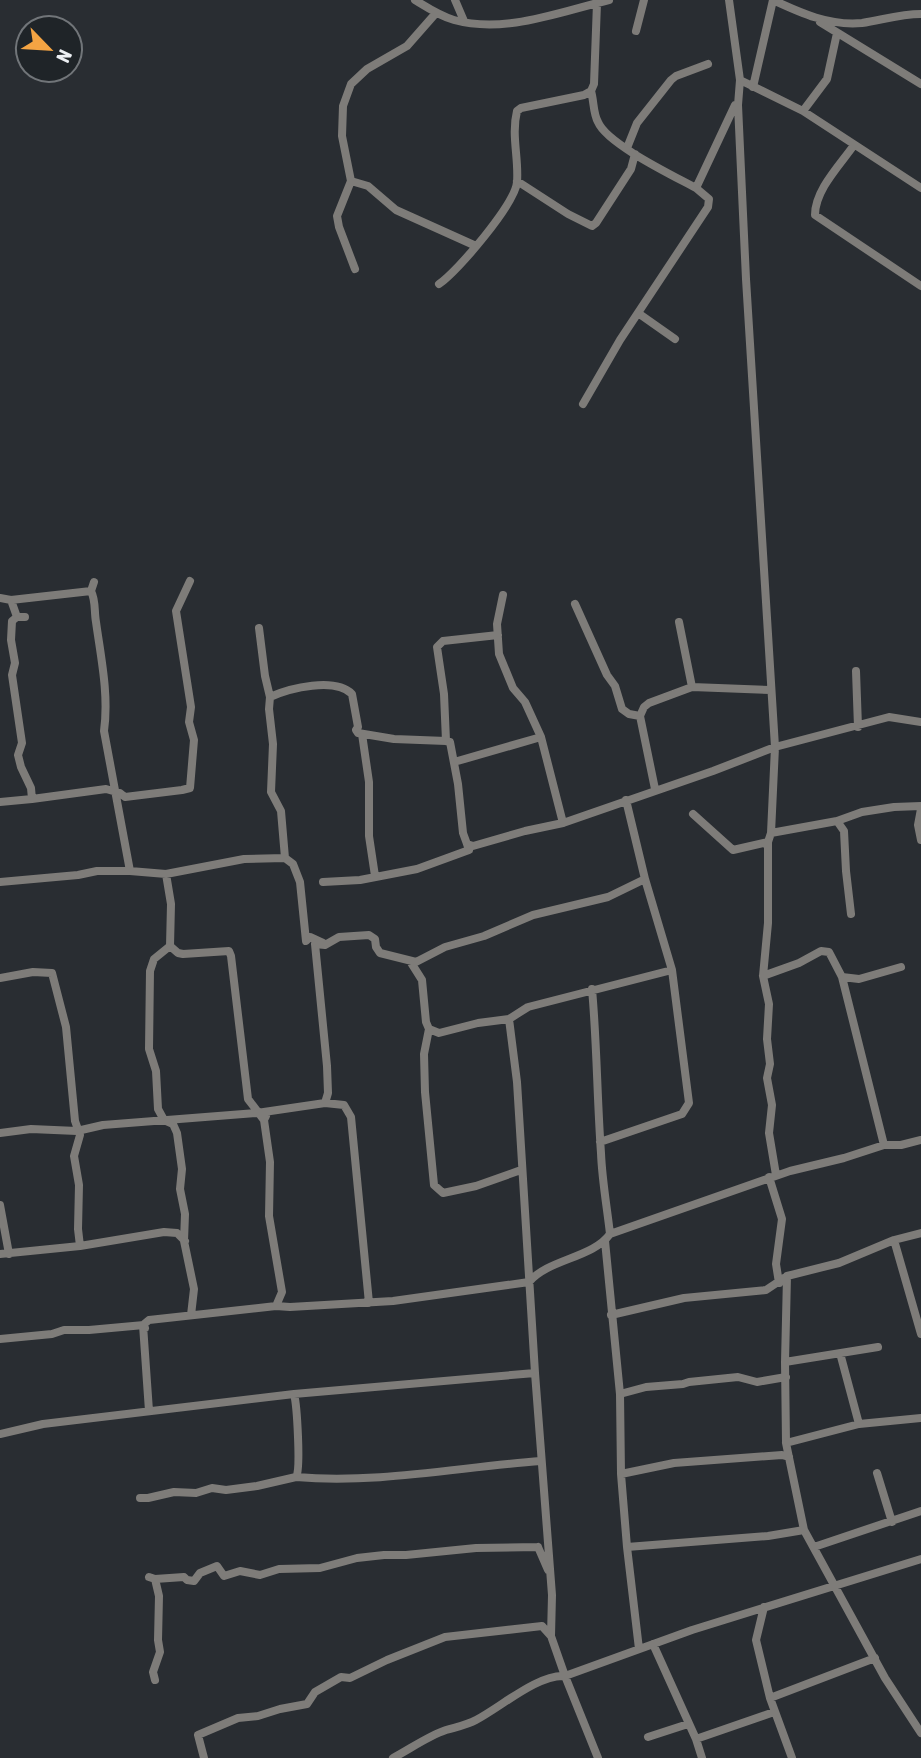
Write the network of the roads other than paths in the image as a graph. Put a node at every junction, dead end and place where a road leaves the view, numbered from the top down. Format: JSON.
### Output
{"nodes":[{"id":1,"x":415,"y":0,"type":"edge"},
{"id":2,"x":455,"y":0,"type":"edge"},
{"id":3,"x":609,"y":0,"type":"edge"},
{"id":4,"x":644,"y":0,"type":"edge"},
{"id":5,"x":729,"y":0,"type":"edge"},
{"id":6,"x":773,"y":0,"type":"edge"},
{"id":7,"x":597,"y":3,"type":"junction"},
{"id":8,"x":436,"y":13,"type":"junction"},
{"id":9,"x":921,"y":14,"type":"edge"},
{"id":10,"x":819,"y":20,"type":"junction"},
{"id":11,"x":464,"y":22,"type":"junction"},
{"id":12,"x":636,"y":31,"type":"dead end"},
{"id":13,"x":837,"y":33,"type":"junction"},
{"id":14,"x":708,"y":64,"type":"dead end"},
{"id":15,"x":740,"y":80,"type":"junction"},
{"id":16,"x":921,"y":85,"type":"edge"},
{"id":17,"x":753,"y":87,"type":"junction"},
{"id":18,"x":591,"y":91,"type":"junction"},
{"id":19,"x":738,"y":105,"type":"junction"},
{"id":20,"x":803,"y":111,"type":"junction"},
{"id":21,"x":854,"y":145,"type":"junction"},
{"id":22,"x":626,"y":148,"type":"junction"},
{"id":23,"x":635,"y":154,"type":"junction"},
{"id":24,"x":351,"y":181,"type":"junction"},
{"id":25,"x":517,"y":181,"type":"junction"},
{"id":26,"x":696,"y":188,"type":"junction"},
{"id":27,"x":921,"y":188,"type":"edge"},
{"id":28,"x":476,"y":247,"type":"junction"},
{"id":29,"x":355,"y":269,"type":"dead end"},
{"id":30,"x":439,"y":284,"type":"dead end"},
{"id":31,"x":921,"y":286,"type":"edge"},
{"id":32,"x":638,"y":313,"type":"junction"},
{"id":33,"x":675,"y":340,"type":"dead end"},
{"id":34,"x":583,"y":404,"type":"dead end"},
{"id":35,"x":190,"y":581,"type":"dead end"},
{"id":36,"x":503,"y":596,"type":"dead end"},
{"id":37,"x":0,"y":598,"type":"edge"},
{"id":38,"x":11,"y":600,"type":"junction"},
{"id":39,"x":575,"y":604,"type":"dead end"},
{"id":40,"x":679,"y":622,"type":"dead end"},
{"id":41,"x":259,"y":628,"type":"dead end"},
{"id":42,"x":498,"y":635,"type":"junction"},
{"id":43,"x":856,"y":671,"type":"dead end"},
{"id":44,"x":692,"y":687,"type":"junction"},
{"id":45,"x":770,"y":690,"type":"junction"},
{"id":46,"x":270,"y":697,"type":"junction"},
{"id":47,"x":640,"y":716,"type":"junction"},
{"id":48,"x":921,"y":722,"type":"edge"},
{"id":49,"x":858,"y":727,"type":"junction"},
{"id":50,"x":362,"y":734,"type":"junction"},
{"id":51,"x":541,"y":737,"type":"junction"},
{"id":52,"x":446,"y":741,"type":"junction"},
{"id":53,"x":775,"y":747,"type":"junction"},
{"id":54,"x":454,"y":762,"type":"junction"},
{"id":55,"x":655,"y":789,"type":"junction"},
{"id":56,"x":116,"y":792,"type":"junction"},
{"id":57,"x":32,"y":799,"type":"junction"},
{"id":58,"x":625,"y":800,"type":"junction"},
{"id":59,"x":0,"y":802,"type":"edge"},
{"id":60,"x":921,"y":808,"type":"edge"},
{"id":61,"x":693,"y":814,"type":"dead end"},
{"id":62,"x":836,"y":821,"type":"junction"},
{"id":63,"x":563,"y":822,"type":"junction"},
{"id":64,"x":770,"y":838,"type":"junction"},
{"id":65,"x":921,"y":840,"type":"edge"},
{"id":66,"x":467,"y":844,"type":"junction"},
{"id":67,"x":285,"y":858,"type":"junction"},
{"id":68,"x":130,"y":871,"type":"junction"},
{"id":69,"x":166,"y":874,"type":"junction"},
{"id":70,"x":375,"y":876,"type":"junction"},
{"id":71,"x":645,"y":879,"type":"junction"},
{"id":72,"x":0,"y":882,"type":"edge"},
{"id":73,"x":323,"y":882,"type":"dead end"},
{"id":74,"x":851,"y":914,"type":"dead end"},
{"id":75,"x":325,"y":945,"type":"junction"},
{"id":76,"x":170,"y":946,"type":"junction"},
{"id":77,"x":410,"y":961,"type":"junction"},
{"id":78,"x":901,"y":967,"type":"dead end"},
{"id":79,"x":672,"y":970,"type":"junction"},
{"id":80,"x":763,"y":976,"type":"junction"},
{"id":81,"x":842,"y":977,"type":"junction"},
{"id":82,"x":0,"y":978,"type":"edge"},
{"id":83,"x":592,"y":989,"type":"junction"},
{"id":84,"x":509,"y":1019,"type":"junction"},
{"id":85,"x":429,"y":1029,"type":"junction"},
{"id":86,"x":325,"y":1103,"type":"junction"},
{"id":87,"x":269,"y":1110,"type":"junction"},
{"id":88,"x":257,"y":1113,"type":"junction"},
{"id":89,"x":164,"y":1120,"type":"junction"},
{"id":90,"x":264,"y":1120,"type":"junction"},
{"id":91,"x":78,"y":1131,"type":"junction"},
{"id":92,"x":0,"y":1133,"type":"edge"},
{"id":93,"x":921,"y":1140,"type":"edge"},
{"id":94,"x":600,"y":1142,"type":"junction"},
{"id":95,"x":884,"y":1145,"type":"junction"},
{"id":96,"x":521,"y":1170,"type":"junction"},
{"id":97,"x":773,"y":1176,"type":"junction"},
{"id":98,"x":0,"y":1205,"type":"edge"},
{"id":99,"x":921,"y":1233,"type":"edge"},
{"id":100,"x":607,"y":1238,"type":"junction"},
{"id":101,"x":894,"y":1240,"type":"junction"},
{"id":102,"x":185,"y":1241,"type":"junction"},
{"id":103,"x":80,"y":1247,"type":"junction"},
{"id":104,"x":5,"y":1254,"type":"edge"},
{"id":105,"x":787,"y":1276,"type":"junction"},
{"id":106,"x":529,"y":1282,"type":"junction"},
{"id":107,"x":778,"y":1282,"type":"junction"},
{"id":108,"x":785,"y":1301,"type":"junction"},
{"id":109,"x":369,"y":1303,"type":"junction"},
{"id":110,"x":276,"y":1306,"type":"junction"},
{"id":111,"x":191,"y":1315,"type":"junction"},
{"id":112,"x":611,"y":1315,"type":"junction"},
{"id":113,"x":144,"y":1325,"type":"junction"},
{"id":114,"x":921,"y":1334,"type":"edge"},
{"id":115,"x":0,"y":1339,"type":"edge"},
{"id":116,"x":878,"y":1347,"type":"dead end"},
{"id":117,"x":839,"y":1353,"type":"junction"},
{"id":118,"x":785,"y":1362,"type":"junction"},
{"id":119,"x":535,"y":1373,"type":"junction"},
{"id":120,"x":786,"y":1377,"type":"junction"},
{"id":121,"x":294,"y":1394,"type":"junction"},
{"id":122,"x":620,"y":1394,"type":"junction"},
{"id":123,"x":151,"y":1411,"type":"junction"},
{"id":124,"x":921,"y":1418,"type":"edge"},
{"id":125,"x":859,"y":1424,"type":"junction"},
{"id":126,"x":0,"y":1434,"type":"edge"},
{"id":127,"x":786,"y":1443,"type":"junction"},
{"id":128,"x":789,"y":1457,"type":"junction"},
{"id":129,"x":541,"y":1461,"type":"junction"},
{"id":130,"x":877,"y":1473,"type":"dead end"},
{"id":131,"x":621,"y":1474,"type":"junction"},
{"id":132,"x":296,"y":1477,"type":"junction"},
{"id":133,"x":140,"y":1498,"type":"dead end"},
{"id":134,"x":921,"y":1511,"type":"edge"},
{"id":135,"x":892,"y":1521,"type":"junction"},
{"id":136,"x":804,"y":1530,"type":"junction"},
{"id":137,"x":548,"y":1542,"type":"junction"},
{"id":138,"x":538,"y":1547,"type":"junction"},
{"id":139,"x":626,"y":1547,"type":"junction"},
{"id":140,"x":814,"y":1547,"type":"junction"},
{"id":141,"x":921,"y":1559,"type":"edge"},
{"id":142,"x":549,"y":1573,"type":"junction"},
{"id":143,"x":836,"y":1586,"type":"junction"},
{"id":144,"x":764,"y":1607,"type":"junction"},
{"id":145,"x":551,"y":1636,"type":"junction"},
{"id":146,"x":653,"y":1644,"type":"junction"},
{"id":147,"x":639,"y":1649,"type":"junction"},
{"id":148,"x":875,"y":1658,"type":"junction"},
{"id":149,"x":565,"y":1676,"type":"junction"},
{"id":150,"x":155,"y":1680,"type":"dead end"},
{"id":151,"x":770,"y":1698,"type":"junction"},
{"id":152,"x":774,"y":1712,"type":"junction"},
{"id":153,"x":688,"y":1724,"type":"junction"},
{"id":154,"x":921,"y":1733,"type":"edge"},
{"id":155,"x":648,"y":1737,"type":"dead end"},
{"id":156,"x":696,"y":1739,"type":"junction"},
{"id":157,"x":204,"y":1758,"type":"edge"},
{"id":158,"x":393,"y":1758,"type":"edge"},
{"id":159,"x":598,"y":1758,"type":"edge"},
{"id":160,"x":702,"y":1758,"type":"edge"},
{"id":161,"x":792,"y":1758,"type":"edge"}],
"edges":[{"from":1,"to":8,"type":"street"},
{"from":2,"to":11,"type":"street"},
{"from":3,"to":7,"type":"street"},
{"from":4,"to":12,"type":"street"},
{"from":5,"to":15,"type":"street"},
{"from":6,"to":10,"type":"street"},
{"from":6,"to":17,"type":"street"},
{"from":7,"to":11,"type":"street"},
{"from":7,"to":18,"type":"street"},
{"from":8,"to":11,"type":"street"},
{"from":8,"to":24,"type":"street"},
{"from":9,"to":10,"type":"street"},
{"from":10,"to":13,"type":"street"},
{"from":13,"to":16,"type":"street"},
{"from":13,"to":20,"type":"street"},
{"from":14,"to":22,"type":"street"},
{"from":15,"to":17,"type":"street"},
{"from":15,"to":19,"type":"street"},
{"from":17,"to":20,"type":"street"},
{"from":18,"to":22,"type":"street"},
{"from":18,"to":25,"type":"street"},
{"from":19,"to":26,"type":"street"},
{"from":19,"to":45,"type":"street"},
{"from":20,"to":21,"type":"street"},
{"from":21,"to":27,"type":"street"},
{"from":21,"to":31,"type":"street"},
{"from":22,"to":23,"type":"street"},
{"from":23,"to":25,"type":"street"},
{"from":23,"to":26,"type":"street"},
{"from":24,"to":28,"type":"street"},
{"from":24,"to":29,"type":"street"},
{"from":25,"to":28,"type":"street"},
{"from":26,"to":32,"type":"street"},
{"from":28,"to":30,"type":"street"},
{"from":32,"to":33,"type":"street"},
{"from":32,"to":34,"type":"street"},
{"from":35,"to":56,"type":"street"},
{"from":36,"to":42,"type":"street"},
{"from":37,"to":38,"type":"street"},
{"from":38,"to":56,"type":"street"},
{"from":38,"to":57,"type":"street"},
{"from":39,"to":47,"type":"street"},
{"from":40,"to":44,"type":"street"},
{"from":41,"to":46,"type":"street"},
{"from":42,"to":51,"type":"street"},
{"from":42,"to":52,"type":"street"},
{"from":43,"to":49,"type":"street"},
{"from":44,"to":45,"type":"street"},
{"from":44,"to":47,"type":"street"},
{"from":45,"to":53,"type":"street"},
{"from":46,"to":50,"type":"street"},
{"from":46,"to":67,"type":"street"},
{"from":47,"to":55,"type":"street"},
{"from":48,"to":49,"type":"street"},
{"from":49,"to":53,"type":"street"},
{"from":50,"to":52,"type":"street"},
{"from":50,"to":70,"type":"street"},
{"from":51,"to":54,"type":"street"},
{"from":51,"to":63,"type":"street"},
{"from":52,"to":54,"type":"street"},
{"from":53,"to":55,"type":"street"},
{"from":53,"to":64,"type":"street"},
{"from":54,"to":66,"type":"street"},
{"from":55,"to":58,"type":"street"},
{"from":56,"to":57,"type":"street"},
{"from":56,"to":68,"type":"street"},
{"from":57,"to":59,"type":"street"},
{"from":58,"to":63,"type":"street"},
{"from":58,"to":71,"type":"street"},
{"from":60,"to":62,"type":"street"},
{"from":60,"to":65,"type":"street"},
{"from":61,"to":64,"type":"street"},
{"from":62,"to":64,"type":"street"},
{"from":62,"to":74,"type":"street"},
{"from":63,"to":66,"type":"street"},
{"from":64,"to":80,"type":"street"},
{"from":66,"to":70,"type":"street"},
{"from":67,"to":69,"type":"street"},
{"from":67,"to":75,"type":"street"},
{"from":68,"to":69,"type":"street"},
{"from":68,"to":72,"type":"street"},
{"from":69,"to":76,"type":"street"},
{"from":70,"to":73,"type":"street"},
{"from":71,"to":77,"type":"street"},
{"from":71,"to":79,"type":"street"},
{"from":75,"to":77,"type":"street"},
{"from":75,"to":86,"type":"street"},
{"from":76,"to":88,"type":"street"},
{"from":76,"to":89,"type":"street"},
{"from":77,"to":85,"type":"street"},
{"from":78,"to":81,"type":"street"},
{"from":79,"to":83,"type":"street"},
{"from":79,"to":94,"type":"street"},
{"from":80,"to":81,"type":"street"},
{"from":80,"to":97,"type":"street"},
{"from":81,"to":95,"type":"street"},
{"from":82,"to":91,"type":"street"},
{"from":83,"to":84,"type":"street"},
{"from":83,"to":94,"type":"street"},
{"from":84,"to":85,"type":"street"},
{"from":84,"to":96,"type":"street"},
{"from":85,"to":96,"type":"street"},
{"from":86,"to":87,"type":"street"},
{"from":86,"to":109,"type":"street"},
{"from":87,"to":88,"type":"street"},
{"from":87,"to":90,"type":"street"},
{"from":88,"to":89,"type":"street"},
{"from":88,"to":90,"type":"street"},
{"from":89,"to":91,"type":"street"},
{"from":89,"to":102,"type":"street"},
{"from":90,"to":110,"type":"street"},
{"from":91,"to":92,"type":"street"},
{"from":91,"to":103,"type":"street"},
{"from":93,"to":95,"type":"street"},
{"from":94,"to":100,"type":"street"},
{"from":95,"to":97,"type":"street"},
{"from":96,"to":106,"type":"street"},
{"from":97,"to":100,"type":"street"},
{"from":97,"to":107,"type":"street"},
{"from":98,"to":104,"type":"street"},
{"from":99,"to":101,"type":"street"},
{"from":100,"to":106,"type":"street"},
{"from":100,"to":112,"type":"street"},
{"from":101,"to":105,"type":"street"},
{"from":101,"to":114,"type":"street"},
{"from":102,"to":103,"type":"street"},
{"from":102,"to":111,"type":"street"},
{"from":103,"to":104,"type":"street"},
{"from":105,"to":107,"type":"street"},
{"from":105,"to":108,"type":"street"},
{"from":106,"to":109,"type":"street"},
{"from":106,"to":119,"type":"street"},
{"from":107,"to":108,"type":"street"},
{"from":107,"to":112,"type":"street"},
{"from":108,"to":118,"type":"street"},
{"from":109,"to":110,"type":"street"},
{"from":110,"to":111,"type":"street"},
{"from":111,"to":113,"type":"street"},
{"from":112,"to":122,"type":"street"},
{"from":113,"to":115,"type":"street"},
{"from":113,"to":123,"type":"street"},
{"from":116,"to":117,"type":"street"},
{"from":117,"to":118,"type":"street"},
{"from":117,"to":125,"type":"street"},
{"from":118,"to":120,"type":"street"},
{"from":119,"to":121,"type":"street"},
{"from":119,"to":129,"type":"street"},
{"from":120,"to":122,"type":"street"},
{"from":120,"to":127,"type":"street"},
{"from":121,"to":123,"type":"street"},
{"from":121,"to":132,"type":"street"},
{"from":122,"to":131,"type":"street"},
{"from":123,"to":126,"type":"street"},
{"from":124,"to":125,"type":"street"},
{"from":125,"to":127,"type":"street"},
{"from":127,"to":128,"type":"street"},
{"from":128,"to":131,"type":"street"},
{"from":128,"to":136,"type":"street"},
{"from":129,"to":132,"type":"street"},
{"from":129,"to":137,"type":"street"},
{"from":130,"to":135,"type":"street"},
{"from":131,"to":139,"type":"street"},
{"from":132,"to":133,"type":"street"},
{"from":134,"to":135,"type":"street"},
{"from":135,"to":140,"type":"street"},
{"from":136,"to":139,"type":"street"},
{"from":136,"to":140,"type":"street"},
{"from":137,"to":138,"type":"street"},
{"from":137,"to":142,"type":"street"},
{"from":138,"to":142,"type":"street"},
{"from":138,"to":150,"type":"street"},
{"from":139,"to":147,"type":"street"},
{"from":140,"to":143,"type":"street"},
{"from":141,"to":143,"type":"street"},
{"from":142,"to":145,"type":"street"},
{"from":143,"to":144,"type":"street"},
{"from":143,"to":148,"type":"street"},
{"from":144,"to":146,"type":"street"},
{"from":144,"to":151,"type":"street"},
{"from":145,"to":149,"type":"street"},
{"from":145,"to":157,"type":"street"},
{"from":146,"to":147,"type":"street"},
{"from":146,"to":153,"type":"street"},
{"from":147,"to":149,"type":"street"},
{"from":148,"to":151,"type":"street"},
{"from":148,"to":154,"type":"street"},
{"from":149,"to":158,"type":"street"},
{"from":149,"to":159,"type":"street"},
{"from":151,"to":152,"type":"street"},
{"from":152,"to":156,"type":"street"},
{"from":152,"to":161,"type":"street"},
{"from":153,"to":155,"type":"street"},
{"from":153,"to":156,"type":"street"},
{"from":156,"to":160,"type":"street"}]}
